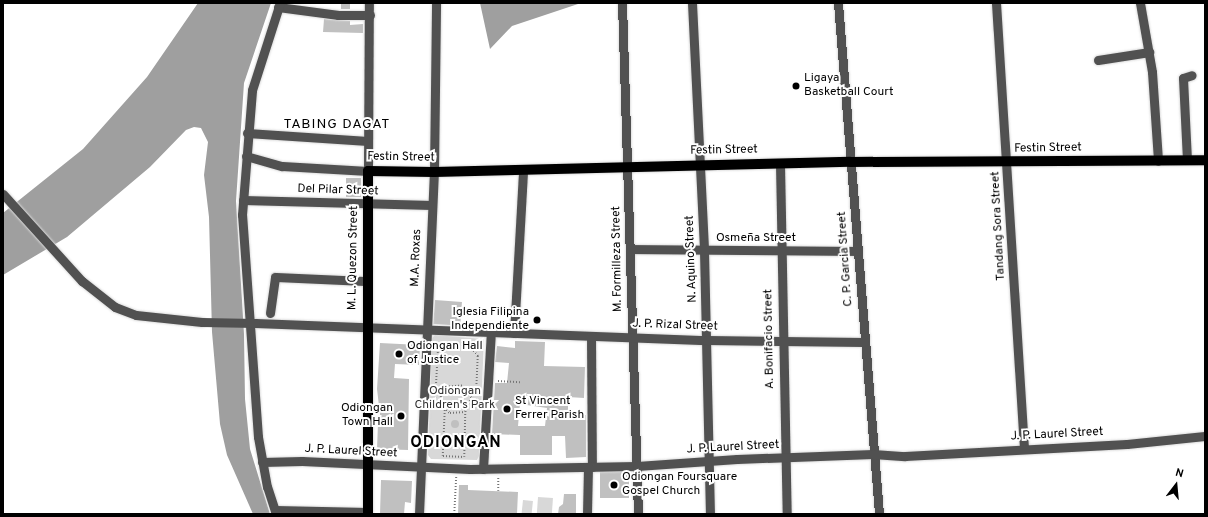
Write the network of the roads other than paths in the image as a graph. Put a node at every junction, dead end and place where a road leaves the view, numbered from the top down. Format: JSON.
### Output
{"nodes":[{"id":1,"x":369,"y":3,"type":"edge"},
{"id":2,"x":436,"y":3,"type":"edge"},
{"id":3,"x":622,"y":3,"type":"edge"},
{"id":4,"x":692,"y":3,"type":"edge"},
{"id":5,"x":838,"y":3,"type":"edge"},
{"id":6,"x":996,"y":3,"type":"edge"},
{"id":7,"x":1140,"y":3,"type":"edge"},
{"id":8,"x":279,"y":5,"type":"edge"},
{"id":9,"x":370,"y":16,"type":"junction"},
{"id":10,"x":1149,"y":52,"type":"junction"},
{"id":11,"x":1098,"y":60,"type":"dead end"},
{"id":12,"x":1192,"y":75,"type":"dead end"},
{"id":13,"x":247,"y":133,"type":"junction"},
{"id":14,"x":368,"y":141,"type":"junction"},
{"id":15,"x":246,"y":156,"type":"junction"},
{"id":16,"x":1158,"y":160,"type":"junction"},
{"id":17,"x":1187,"y":160,"type":"junction"},
{"id":18,"x":1205,"y":160,"type":"edge"},
{"id":19,"x":850,"y":162,"type":"junction"},
{"id":20,"x":1008,"y":163,"type":"junction"},
{"id":21,"x":701,"y":164,"type":"junction"},
{"id":22,"x":780,"y":164,"type":"junction"},
{"id":23,"x":628,"y":166,"type":"junction"},
{"id":24,"x":523,"y":170,"type":"junction"},
{"id":25,"x":368,"y":171,"type":"junction"},
{"id":26,"x":434,"y":172,"type":"junction"},
{"id":27,"x":3,"y":194,"type":"edge"},
{"id":28,"x":243,"y":200,"type":"junction"},
{"id":29,"x":368,"y":204,"type":"junction"},
{"id":30,"x":432,"y":205,"type":"junction"},
{"id":31,"x":630,"y":249,"type":"junction"},
{"id":32,"x":704,"y":251,"type":"junction"},
{"id":33,"x":780,"y":251,"type":"junction"},
{"id":34,"x":857,"y":251,"type":"junction"},
{"id":35,"x":366,"y":281,"type":"junction"},
{"id":36,"x":270,"y":313,"type":"dead end"},
{"id":37,"x":366,"y":326,"type":"junction"},
{"id":38,"x":427,"y":330,"type":"junction"},
{"id":39,"x":491,"y":332,"type":"junction"},
{"id":40,"x":514,"y":333,"type":"junction"},
{"id":41,"x":591,"y":336,"type":"junction"},
{"id":42,"x":632,"y":337,"type":"junction"},
{"id":43,"x":707,"y":340,"type":"junction"},
{"id":44,"x":782,"y":341,"type":"junction"},
{"id":45,"x":864,"y":342,"type":"junction"},
{"id":46,"x":1205,"y":436,"type":"edge"},
{"id":47,"x":1024,"y":448,"type":"junction"},
{"id":48,"x":874,"y":454,"type":"junction"},
{"id":49,"x":785,"y":457,"type":"junction"},
{"id":50,"x":262,"y":462,"type":"junction"},
{"id":51,"x":708,"y":462,"type":"junction"},
{"id":52,"x":369,"y":464,"type":"junction"},
{"id":53,"x":637,"y":466,"type":"junction"},
{"id":54,"x":422,"y":467,"type":"junction"},
{"id":55,"x":590,"y":467,"type":"junction"},
{"id":56,"x":483,"y":469,"type":"junction"},
{"id":57,"x":276,"y":512,"type":"edge"},
{"id":58,"x":368,"y":513,"type":"edge"},
{"id":59,"x":419,"y":514,"type":"edge"},
{"id":60,"x":587,"y":514,"type":"edge"},
{"id":61,"x":638,"y":514,"type":"edge"},
{"id":62,"x":710,"y":514,"type":"edge"},
{"id":63,"x":787,"y":514,"type":"edge"},
{"id":64,"x":879,"y":514,"type":"edge"}],
"edges":[{"from":1,"to":9,"type":"street","name":"M. L. Quezon Street"},
{"from":2,"to":26,"type":"street","name":"M.A. Roxas"},
{"from":3,"to":23,"type":"street","name":"M. Formilleza Street"},
{"from":4,"to":21,"type":"street","name":"N. Aquino Street"},
{"from":5,"to":19,"type":"street","name":"C. P. Garcia Street"},
{"from":6,"to":20,"type":"street","name":"Tandang Sora Street"},
{"from":7,"to":10,"type":"street"},
{"from":8,"to":9,"type":"street"},
{"from":8,"to":13,"type":"street"},
{"from":9,"to":14,"type":"street","name":"M. L. Quezon Street"},
{"from":10,"to":11,"type":"street"},
{"from":10,"to":16,"type":"street"},
{"from":12,"to":17,"type":"street"},
{"from":13,"to":14,"type":"street"},
{"from":13,"to":15,"type":"street"},
{"from":14,"to":25,"type":"street","name":"M. L. Quezon Street"},
{"from":15,"to":25,"type":"street","name":"Festin Street"},
{"from":15,"to":28,"type":"street"},
{"from":16,"to":17,"type":"main road","name":"Festin Street"},
{"from":16,"to":20,"type":"main road","name":"Festin Street"},
{"from":17,"to":18,"type":"main road","name":"Festin Street"},
{"from":19,"to":20,"type":"main road","name":"Festin Street"},
{"from":19,"to":22,"type":"main road","name":"Festin Street"},
{"from":19,"to":34,"type":"street","name":"C. P. Garcia Street"},
{"from":20,"to":47,"type":"street","name":"Tandang Sora Street"},
{"from":21,"to":22,"type":"main road","name":"Festin Street"},
{"from":21,"to":23,"type":"main road","name":"Festin Street"},
{"from":21,"to":32,"type":"street","name":"N. Aquino Street"},
{"from":22,"to":33,"type":"street","name":"A. Bonifacio Street"},
{"from":23,"to":24,"type":"main road","name":"Festin Street"},
{"from":23,"to":31,"type":"street","name":"M. Formilleza Street"},
{"from":24,"to":26,"type":"main road","name":"Festin Street"},
{"from":24,"to":40,"type":"street"},
{"from":25,"to":26,"type":"main road","name":"Festin Street"},
{"from":25,"to":29,"type":"main road","name":"M. L. Quezon Street"},
{"from":26,"to":30,"type":"street","name":"M.A. Roxas"},
{"from":27,"to":37,"type":"street","name":"J. P. Rizal Street","bridge":true},
{"from":28,"to":29,"type":"street","name":"Del Pilar Street"},
{"from":28,"to":50,"type":"street"},
{"from":29,"to":30,"type":"street","name":"Del Pilar Street"},
{"from":29,"to":35,"type":"main road","name":"M. L. Quezon Street"},
{"from":30,"to":38,"type":"street","name":"M.A. Roxas"},
{"from":31,"to":32,"type":"street","name":"Osmeña Street"},
{"from":31,"to":42,"type":"street","name":"M. Formilleza Street"},
{"from":32,"to":33,"type":"street","name":"Osmeña Street"},
{"from":32,"to":43,"type":"street","name":"N. Aquino Street"},
{"from":33,"to":34,"type":"street","name":"Osmeña Street"},
{"from":33,"to":44,"type":"street","name":"A. Bonifacio Street"},
{"from":34,"to":45,"type":"street","name":"C. P. Garcia Street"},
{"from":35,"to":36,"type":"street"},
{"from":35,"to":37,"type":"main road","name":"M. L. Quezon Street"},
{"from":37,"to":38,"type":"street","name":"J. P. Rizal Street"},
{"from":37,"to":52,"type":"main road","name":"M. L. Quezon Street"},
{"from":38,"to":39,"type":"street","name":"J. P. Rizal Street"},
{"from":38,"to":54,"type":"street","name":"M.A. Roxas"},
{"from":39,"to":40,"type":"street","name":"J. P. Rizal Street"},
{"from":39,"to":56,"type":"street"},
{"from":40,"to":41,"type":"street","name":"J. P. Rizal Street"},
{"from":41,"to":42,"type":"street","name":"J. P. Rizal Street"},
{"from":41,"to":55,"type":"street"},
{"from":42,"to":43,"type":"street","name":"J. P. Rizal Street"},
{"from":42,"to":53,"type":"street","name":"M. Formilleza Street"},
{"from":43,"to":44,"type":"street","name":"J. P. Rizal Street"},
{"from":43,"to":51,"type":"street","name":"N. Aquino Street"},
{"from":44,"to":45,"type":"street","name":"J. P. Rizal Street"},
{"from":44,"to":49,"type":"street","name":"A. Bonifacio Street"},
{"from":45,"to":48,"type":"street","name":"C. P. Garcia Street"},
{"from":46,"to":47,"type":"street","name":"J. P. Laurel Street"},
{"from":47,"to":48,"type":"street","name":"J. P. Laurel Street"},
{"from":48,"to":49,"type":"street","name":"J. P. Laurel Street"},
{"from":48,"to":64,"type":"street","name":"C. P. Garcia Street"},
{"from":49,"to":51,"type":"street","name":"J. P. Laurel Street"},
{"from":49,"to":63,"type":"street","name":"A. Bonifacio Street"},
{"from":50,"to":52,"type":"street","name":"J. P. Laurel Street"},
{"from":50,"to":57,"type":"street"},
{"from":51,"to":53,"type":"street","name":"J. P. Laurel Street"},
{"from":51,"to":62,"type":"street","name":"N. Aquino Street"},
{"from":52,"to":54,"type":"street","name":"J. P. Laurel Street"},
{"from":52,"to":58,"type":"main road","name":"M. L. Quezon Street"},
{"from":53,"to":55,"type":"street","name":"J. P. Laurel Street"},
{"from":53,"to":61,"type":"street","name":"M. Formilleza Street"},
{"from":54,"to":56,"type":"street","name":"J. P. Laurel Street"},
{"from":54,"to":59,"type":"street","name":"M.A. Roxas"},
{"from":55,"to":56,"type":"street","name":"J. P. Laurel Street"},
{"from":55,"to":60,"type":"street"},
{"from":57,"to":58,"type":"street"}]}
